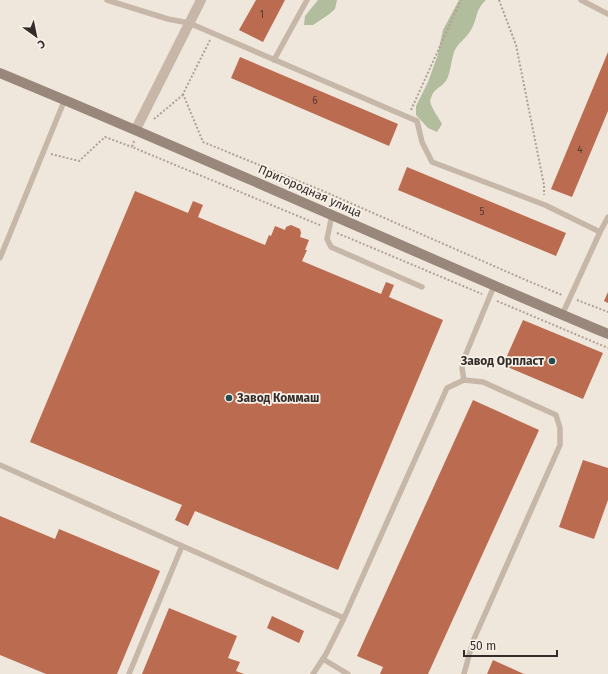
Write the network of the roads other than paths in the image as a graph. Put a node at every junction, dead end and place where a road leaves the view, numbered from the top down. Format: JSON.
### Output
{"nodes":[{"id":1,"x":107,"y":0,"type":"edge"},
{"id":2,"x":201,"y":0,"type":"edge"},
{"id":3,"x":307,"y":0,"type":"edge"},
{"id":4,"x":581,"y":0,"type":"edge"},
{"id":5,"x":608,"y":14,"type":"edge"},
{"id":6,"x":189,"y":23,"type":"junction"},
{"id":7,"x":274,"y":60,"type":"junction"},
{"id":8,"x":0,"y":73,"type":"edge"},
{"id":9,"x":65,"y":99,"type":"junction"},
{"id":10,"x":136,"y":129,"type":"junction"},
{"id":11,"x":332,"y":215,"type":"junction"},
{"id":12,"x":608,"y":217,"type":"edge"},
{"id":13,"x":600,"y":232,"type":"junction"},
{"id":14,"x":0,"y":258,"type":"edge"},
{"id":15,"x":494,"y":286,"type":"junction"},
{"id":16,"x":422,"y":287,"type":"dead end"},
{"id":17,"x":562,"y":315,"type":"junction"},
{"id":18,"x":608,"y":334,"type":"edge"},
{"id":19,"x":464,"y":380,"type":"junction"},
{"id":20,"x":0,"y":465,"type":"edge"},
{"id":21,"x":182,"y":546,"type":"junction"},
{"id":22,"x":344,"y":618,"type":"junction"},
{"id":23,"x":323,"y":659,"type":"junction"},
{"id":24,"x":128,"y":674,"type":"edge"},
{"id":25,"x":313,"y":674,"type":"edge"},
{"id":26,"x":348,"y":674,"type":"edge"},
{"id":27,"x":464,"y":674,"type":"edge"}],
"edges":[{"from":1,"to":6,"type":"lane"},
{"from":2,"to":6,"type":"street"},
{"from":3,"to":7,"type":"lane"},
{"from":4,"to":5,"type":"lane"},
{"from":6,"to":7,"type":"lane"},
{"from":6,"to":10,"type":"street"},
{"from":7,"to":13,"type":"lane"},
{"from":8,"to":9,"type":"main road","name":"Пригородная улица"},
{"from":9,"to":10,"type":"main road","name":"Пригородная улица"},
{"from":9,"to":14,"type":"lane"},
{"from":10,"to":11,"type":"main road","name":"Пригородная улица"},
{"from":11,"to":15,"type":"main road","name":"Пригородная улица"},
{"from":11,"to":16,"type":"lane"},
{"from":12,"to":13,"type":"lane"},
{"from":13,"to":17,"type":"lane"},
{"from":15,"to":17,"type":"main road","name":"Пригородная улица"},
{"from":15,"to":19,"type":"lane"},
{"from":17,"to":18,"type":"main road","name":"Пригородная улица"},
{"from":19,"to":22,"type":"lane"},
{"from":19,"to":27,"type":"lane"},
{"from":20,"to":21,"type":"lane"},
{"from":21,"to":22,"type":"lane"},
{"from":21,"to":24,"type":"lane"},
{"from":22,"to":23,"type":"lane"},
{"from":23,"to":25,"type":"lane"},
{"from":23,"to":26,"type":"lane"}]}
